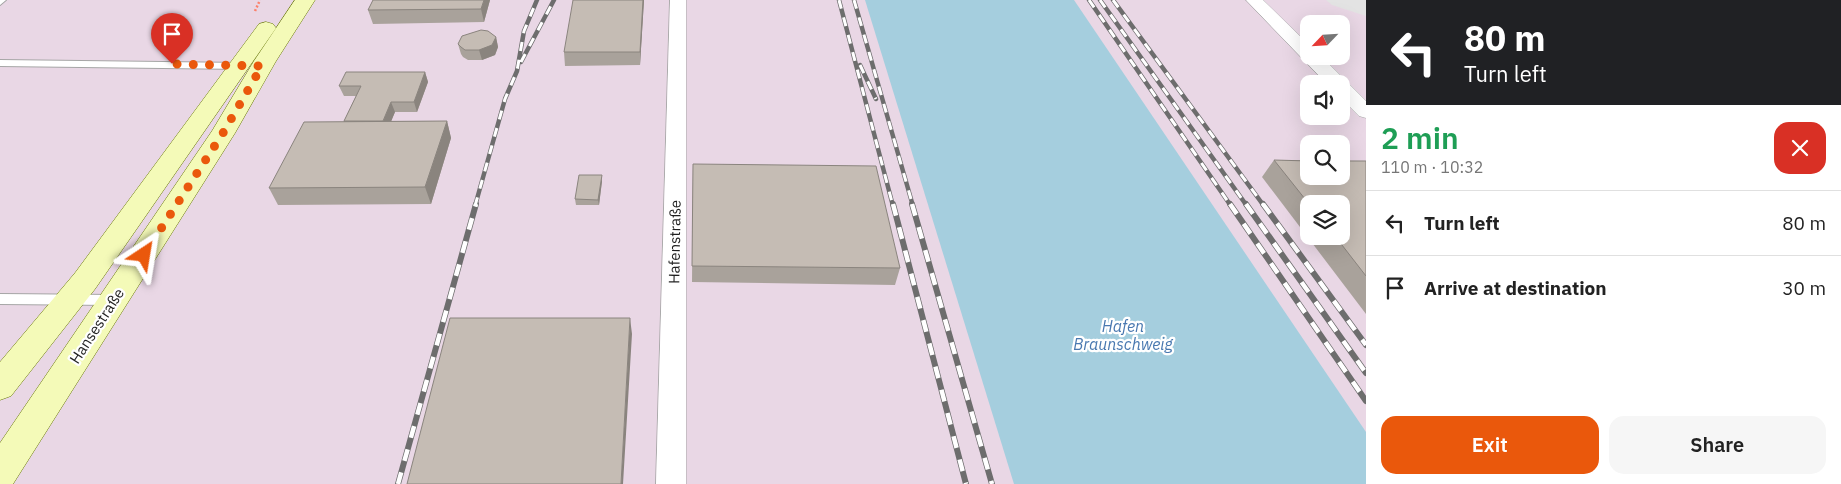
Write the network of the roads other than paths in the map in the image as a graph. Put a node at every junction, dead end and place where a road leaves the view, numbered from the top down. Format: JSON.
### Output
{"nodes":[{"id":1,"x":285,"y":0,"type":"edge"},
{"id":2,"x":305,"y":0,"type":"edge"},
{"id":3,"x":678,"y":0,"type":"edge"},
{"id":4,"x":1254,"y":0,"type":"edge"},
{"id":5,"x":1300,"y":46,"type":"edge"},
{"id":6,"x":0,"y":64,"type":"edge"},
{"id":7,"x":1319,"y":65,"type":"edge"},
{"id":8,"x":250,"y":66,"type":"junction"},
{"id":9,"x":1329,"y":75,"type":"edge"},
{"id":10,"x":1350,"y":97,"type":"edge"},
{"id":11,"x":1366,"y":112,"type":"edge"},
{"id":12,"x":70,"y":299,"type":"junction"},
{"id":13,"x":0,"y":300,"type":"edge"},
{"id":14,"x":114,"y":300,"type":"junction"},
{"id":15,"x":0,"y":386,"type":"edge"},
{"id":16,"x":0,"y":473,"type":"edge"},
{"id":17,"x":671,"y":484,"type":"edge"}],
"edges":[{"from":1,"to":8,"type":"main road","name":"Hansestraße"},
{"from":2,"to":8,"type":"main road","name":"Hansestraße"},
{"from":3,"to":17,"type":"street","name":"Hafenstraße"},
{"from":4,"to":5,"type":"street"},
{"from":6,"to":8,"type":"lane"},
{"from":7,"to":9,"type":"street"},
{"from":8,"to":12,"type":"main road","name":"Hansestraße"},
{"from":8,"to":14,"type":"main road","name":"Hansestraße"},
{"from":10,"to":11,"type":"street"},
{"from":12,"to":13,"type":"lane"},
{"from":12,"to":14,"type":"lane"},
{"from":12,"to":15,"type":"main road","name":"Hansestraße"},
{"from":14,"to":16,"type":"main road","name":"Hansestraße"}]}
